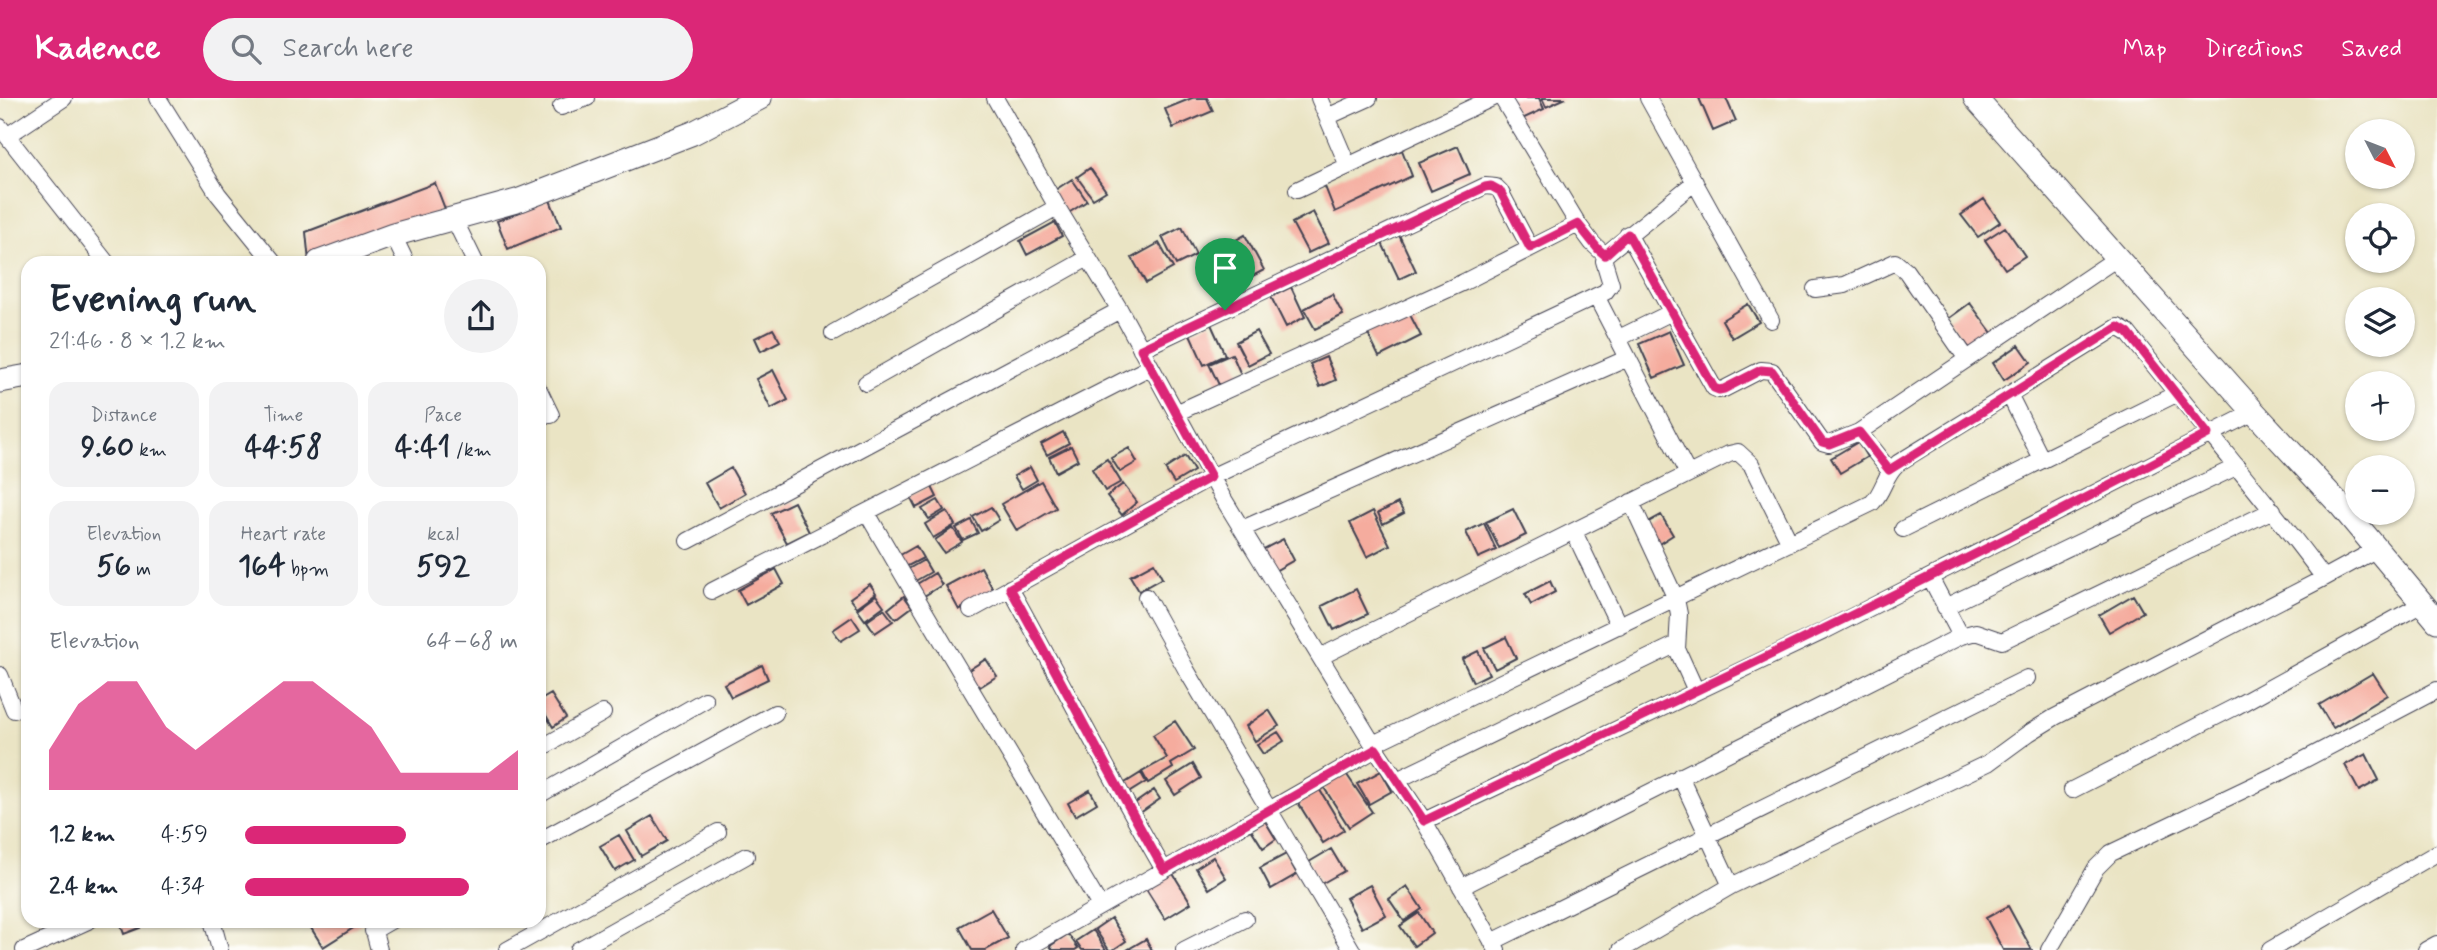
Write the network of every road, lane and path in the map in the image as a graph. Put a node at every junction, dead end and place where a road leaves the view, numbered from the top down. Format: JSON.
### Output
{"nodes":[{"id":1,"x":64,"y":98,"type":"edge"},
{"id":2,"x":158,"y":98,"type":"edge"},
{"id":3,"x":587,"y":98,"type":"edge"},
{"id":4,"x":760,"y":98,"type":"edge"},
{"id":5,"x":995,"y":98,"type":"edge"},
{"id":6,"x":1319,"y":98,"type":"edge"},
{"id":7,"x":1369,"y":98,"type":"edge"},
{"id":8,"x":1492,"y":98,"type":"edge"},
{"id":9,"x":1502,"y":98,"type":"edge"},
{"id":10,"x":1648,"y":98,"type":"edge"},
{"id":11,"x":1975,"y":98,"type":"edge"},
{"id":12,"x":561,"y":107,"type":"dead end"},
{"id":13,"x":1327,"y":117,"type":"junction"},
{"id":14,"x":4,"y":131,"type":"edge"},
{"id":15,"x":1348,"y":166,"type":"junction"},
{"id":16,"x":1695,"y":182,"type":"junction"},
{"id":17,"x":1297,"y":190,"type":"dead end"},
{"id":18,"x":1057,"y":207,"type":"junction"},
{"id":19,"x":454,"y":219,"type":"junction"},
{"id":20,"x":1578,"y":224,"type":"junction"},
{"id":21,"x":1628,"y":234,"type":"junction"},
{"id":22,"x":393,"y":235,"type":"junction"},
{"id":23,"x":1530,"y":248,"type":"junction"},
{"id":24,"x":1605,"y":255,"type":"junction"},
{"id":25,"x":101,"y":256,"type":"edge"},
{"id":26,"x":268,"y":256,"type":"edge"},
{"id":27,"x":335,"y":256,"type":"edge"},
{"id":28,"x":403,"y":256,"type":"edge"},
{"id":29,"x":472,"y":256,"type":"edge"},
{"id":30,"x":1088,"y":258,"type":"junction"},
{"id":31,"x":2117,"y":258,"type":"junction"},
{"id":32,"x":1815,"y":289,"type":"dead end"},
{"id":33,"x":1597,"y":296,"type":"junction"},
{"id":34,"x":1120,"y":310,"type":"junction"},
{"id":35,"x":1672,"y":312,"type":"junction"},
{"id":36,"x":1771,"y":320,"type":"dead end"},
{"id":37,"x":833,"y":333,"type":"dead end"},
{"id":38,"x":1619,"y":338,"type":"junction"},
{"id":39,"x":1141,"y":349,"type":"junction"},
{"id":40,"x":1629,"y":358,"type":"junction"},
{"id":41,"x":1967,"y":359,"type":"junction"},
{"id":42,"x":1150,"y":367,"type":"junction"},
{"id":43,"x":866,"y":383,"type":"dead end"},
{"id":44,"x":2009,"y":394,"type":"junction"},
{"id":45,"x":2176,"y":394,"type":"junction"},
{"id":46,"x":546,"y":405,"type":"edge"},
{"id":47,"x":1176,"y":412,"type":"junction"},
{"id":48,"x":2254,"y":412,"type":"junction"},
{"id":49,"x":551,"y":415,"type":"dead end"},
{"id":50,"x":1859,"y":432,"type":"junction"},
{"id":51,"x":2208,"y":434,"type":"junction"},
{"id":52,"x":2042,"y":460,"type":"junction"},
{"id":53,"x":2236,"y":467,"type":"junction"},
{"id":54,"x":1889,"y":470,"type":"junction"},
{"id":55,"x":1688,"y":474,"type":"junction"},
{"id":56,"x":1211,"y":477,"type":"junction"},
{"id":57,"x":1631,"y":502,"type":"junction"},
{"id":58,"x":2273,"y":510,"type":"junction"},
{"id":59,"x":867,"y":513,"type":"junction"},
{"id":60,"x":1242,"y":529,"type":"junction"},
{"id":61,"x":1903,"y":529,"type":"dead end"},
{"id":62,"x":1574,"y":532,"type":"junction"},
{"id":63,"x":688,"y":541,"type":"dead end"},
{"id":64,"x":1790,"y":543,"type":"junction"},
{"id":65,"x":2377,"y":548,"type":"junction"},
{"id":66,"x":1930,"y":577,"type":"junction"},
{"id":67,"x":2324,"y":578,"type":"junction"},
{"id":68,"x":1010,"y":588,"type":"junction"},
{"id":69,"x":712,"y":590,"type":"dead end"},
{"id":70,"x":1146,"y":597,"type":"dead end"},
{"id":71,"x":1676,"y":599,"type":"junction"},
{"id":72,"x":1945,"y":607,"type":"junction"},
{"id":73,"x":971,"y":610,"type":"dead end"},
{"id":74,"x":2430,"y":612,"type":"edge"},
{"id":75,"x":1619,"y":626,"type":"junction"},
{"id":76,"x":1961,"y":636,"type":"junction"},
{"id":77,"x":1677,"y":645,"type":"junction"},
{"id":78,"x":1320,"y":657,"type":"junction"},
{"id":79,"x":0,"y":675,"type":"edge"},
{"id":80,"x":2027,"y":678,"type":"dead end"},
{"id":81,"x":1696,"y":691,"type":"junction"},
{"id":82,"x":2437,"y":691,"type":"edge"},
{"id":83,"x":705,"y":700,"type":"dead end"},
{"id":84,"x":14,"y":710,"type":"dead end"},
{"id":85,"x":603,"y":713,"type":"dead end"},
{"id":86,"x":775,"y":713,"type":"dead end"},
{"id":87,"x":546,"y":745,"type":"edge"},
{"id":88,"x":1375,"y":746,"type":"junction"},
{"id":89,"x":1680,"y":776,"type":"junction"},
{"id":90,"x":1397,"y":780,"type":"junction"},
{"id":91,"x":2072,"y":790,"type":"dead end"},
{"id":92,"x":546,"y":791,"type":"edge"},
{"id":93,"x":1269,"y":809,"type":"junction"},
{"id":94,"x":1424,"y":821,"type":"junction"},
{"id":95,"x":718,"y":832,"type":"dead end"},
{"id":96,"x":1709,"y":836,"type":"junction"},
{"id":97,"x":546,"y":837,"type":"edge"},
{"id":98,"x":2437,"y":853,"type":"edge"},
{"id":99,"x":746,"y":856,"type":"dead end"},
{"id":100,"x":1164,"y":870,"type":"junction"},
{"id":101,"x":1731,"y":886,"type":"junction"},
{"id":102,"x":1461,"y":887,"type":"junction"},
{"id":103,"x":1100,"y":906,"type":"junction"},
{"id":104,"x":1245,"y":919,"type":"dead end"},
{"id":105,"x":72,"y":928,"type":"edge"},
{"id":106,"x":214,"y":928,"type":"edge"},
{"id":107,"x":373,"y":928,"type":"edge"},
{"id":108,"x":2437,"y":944,"type":"edge"},
{"id":109,"x":1046,"y":945,"type":"edge"},
{"id":110,"x":1494,"y":946,"type":"edge"},
{"id":111,"x":24,"y":950,"type":"edge"},
{"id":112,"x":220,"y":950,"type":"edge"},
{"id":113,"x":379,"y":950,"type":"edge"},
{"id":114,"x":507,"y":950,"type":"edge"},
{"id":115,"x":578,"y":950,"type":"edge"},
{"id":116,"x":1024,"y":950,"type":"edge"},
{"id":117,"x":1184,"y":950,"type":"edge"},
{"id":118,"x":1352,"y":950,"type":"edge"},
{"id":119,"x":1621,"y":950,"type":"edge"},
{"id":120,"x":2049,"y":950,"type":"edge"},
{"id":121,"x":2270,"y":950,"type":"edge"},
{"id":122,"x":2426,"y":950,"type":"edge"}],
"edges":[{"from":1,"to":14,"type":"street"},
{"from":2,"to":26,"type":"street"},
{"from":3,"to":12,"type":"street"},
{"from":4,"to":19,"type":"street"},
{"from":5,"to":18,"type":"street"},
{"from":6,"to":13,"type":"street"},
{"from":7,"to":13,"type":"street"},
{"from":8,"to":15,"type":"street"},
{"from":9,"to":20,"type":"street"},
{"from":10,"to":16,"type":"street"},
{"from":11,"to":31,"type":"street"},
{"from":13,"to":15,"type":"street"},
{"from":14,"to":25,"type":"street"},
{"from":15,"to":17,"type":"street"},
{"from":16,"to":21,"type":"street"},
{"from":16,"to":36,"type":"street"},
{"from":18,"to":30,"type":"street"},
{"from":18,"to":37,"type":"street"},
{"from":19,"to":22,"type":"street"},
{"from":19,"to":29,"type":"street"},
{"from":20,"to":23,"type":"street"},
{"from":20,"to":24,"type":"street"},
{"from":21,"to":24,"type":"street"},
{"from":21,"to":35,"type":"street"},
{"from":22,"to":27,"type":"street"},
{"from":22,"to":28,"type":"street"},
{"from":23,"to":39,"type":"street"},
{"from":23,"to":47,"type":"street"},
{"from":24,"to":33,"type":"street"},
{"from":30,"to":34,"type":"street"},
{"from":30,"to":43,"type":"street"},
{"from":31,"to":41,"type":"street"},
{"from":31,"to":48,"type":"street"},
{"from":32,"to":41,"type":"street"},
{"from":33,"to":38,"type":"street"},
{"from":33,"to":56,"type":"street"},
{"from":34,"to":39,"type":"street"},
{"from":34,"to":63,"type":"street"},
{"from":35,"to":38,"type":"street"},
{"from":35,"to":50,"type":"street"},
{"from":38,"to":40,"type":"street"},
{"from":39,"to":42,"type":"street"},
{"from":40,"to":55,"type":"street"},
{"from":40,"to":60,"type":"street"},
{"from":41,"to":50,"type":"street"},
{"from":42,"to":47,"type":"street"},
{"from":42,"to":59,"type":"street"},
{"from":44,"to":45,"type":"street"},
{"from":44,"to":52,"type":"street"},
{"from":44,"to":54,"type":"street"},
{"from":45,"to":51,"type":"street"},
{"from":45,"to":52,"type":"street"},
{"from":46,"to":49,"type":"street"},
{"from":47,"to":56,"type":"street"},
{"from":48,"to":51,"type":"street"},
{"from":48,"to":65,"type":"street"},
{"from":50,"to":54,"type":"street"},
{"from":51,"to":53,"type":"street"},
{"from":51,"to":66,"type":"street"},
{"from":52,"to":61,"type":"street"},
{"from":53,"to":58,"type":"street"},
{"from":53,"to":72,"type":"street"},
{"from":54,"to":64,"type":"street"},
{"from":55,"to":57,"type":"street"},
{"from":55,"to":64,"type":"street"},
{"from":56,"to":60,"type":"street"},
{"from":56,"to":68,"type":"street"},
{"from":57,"to":62,"type":"street"},
{"from":57,"to":71,"type":"street"},
{"from":58,"to":67,"type":"street"},
{"from":58,"to":76,"type":"street"},
{"from":59,"to":69,"type":"street"},
{"from":59,"to":103,"type":"street"},
{"from":60,"to":78,"type":"street"},
{"from":62,"to":75,"type":"street"},
{"from":62,"to":78,"type":"street"},
{"from":64,"to":71,"type":"street"},
{"from":65,"to":67,"type":"street"},
{"from":65,"to":74,"type":"street"},
{"from":66,"to":72,"type":"street"},
{"from":66,"to":81,"type":"street"},
{"from":67,"to":101,"type":"street"},
{"from":68,"to":73,"type":"street"},
{"from":68,"to":100,"type":"street"},
{"from":70,"to":93,"type":"street"},
{"from":71,"to":75,"type":"street"},
{"from":71,"to":77,"type":"street"},
{"from":72,"to":76,"type":"street"},
{"from":74,"to":91,"type":"street"},
{"from":75,"to":88,"type":"street"},
{"from":76,"to":89,"type":"street"},
{"from":77,"to":81,"type":"street"},
{"from":77,"to":90,"type":"street"},
{"from":78,"to":88,"type":"street"},
{"from":79,"to":84,"type":"street"},
{"from":80,"to":96,"type":"street"},
{"from":81,"to":94,"type":"street"},
{"from":82,"to":120,"type":"street"},
{"from":83,"to":92,"type":"street"},
{"from":85,"to":87,"type":"street"},
{"from":86,"to":97,"type":"street"},
{"from":88,"to":90,"type":"street"},
{"from":88,"to":93,"type":"street"},
{"from":89,"to":96,"type":"street"},
{"from":89,"to":102,"type":"street"},
{"from":90,"to":94,"type":"street"},
{"from":93,"to":100,"type":"street"},
{"from":93,"to":118,"type":"street"},
{"from":94,"to":102,"type":"street"},
{"from":95,"to":114,"type":"street"},
{"from":96,"to":101,"type":"street"},
{"from":96,"to":110,"type":"street"},
{"from":98,"to":121,"type":"street"},
{"from":99,"to":115,"type":"street"},
{"from":100,"to":103,"type":"street"},
{"from":101,"to":119,"type":"street"},
{"from":102,"to":110,"type":"street"},
{"from":103,"to":109,"type":"street"},
{"from":104,"to":117,"type":"street"},
{"from":105,"to":111,"type":"street"},
{"from":106,"to":112,"type":"street"},
{"from":107,"to":113,"type":"street"},
{"from":108,"to":122,"type":"street"},
{"from":109,"to":116,"type":"street"}]}
